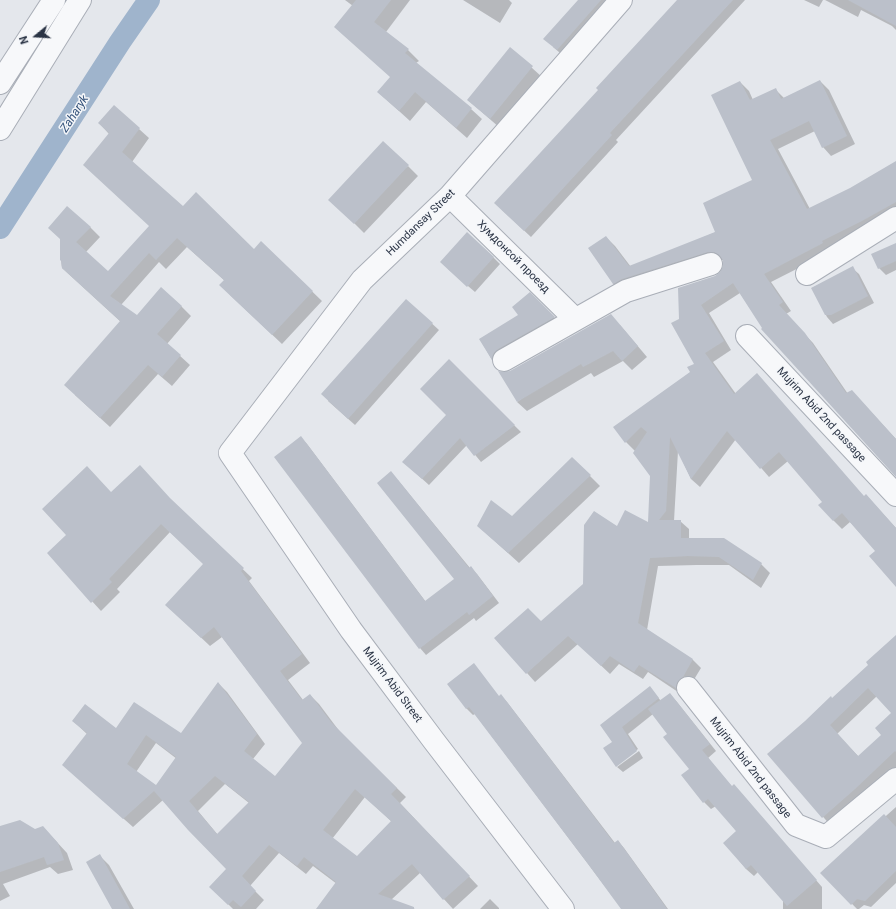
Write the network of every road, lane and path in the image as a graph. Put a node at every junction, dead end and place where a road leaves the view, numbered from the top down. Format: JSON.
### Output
{"nodes":[{"id":1,"x":54,"y":0,"type":"edge"},
{"id":2,"x":80,"y":0,"type":"edge"},
{"id":3,"x":621,"y":0,"type":"edge"},
{"id":4,"x":0,"y":83,"type":"edge"},
{"id":5,"x":0,"y":129,"type":"edge"},
{"id":6,"x":450,"y":196,"type":"junction"},
{"id":7,"x":896,"y":218,"type":"edge"},
{"id":8,"x":711,"y":264,"type":"dead end"},
{"id":9,"x":807,"y":274,"type":"dead end"},
{"id":10,"x":575,"y":319,"type":"junction"},
{"id":11,"x":747,"y":336,"type":"dead end"},
{"id":12,"x":504,"y":360,"type":"dead end"},
{"id":13,"x":230,"y":453,"type":"joint"},
{"id":14,"x":896,"y":495,"type":"edge"},
{"id":15,"x":688,"y":688,"type":"dead end"},
{"id":16,"x":896,"y":779,"type":"edge"},
{"id":17,"x":563,"y":909,"type":"edge"}],
"edges":[{"from":1,"to":4,"type":"street"},
{"from":2,"to":5,"type":"street"},
{"from":3,"to":6,"type":"street","name":"Humdansay Street"},
{"from":6,"to":10,"type":"street","name":"Хумдонсой проезд"},
{"from":6,"to":13,"type":"street","name":"Humdansay Street"},
{"from":7,"to":9,"type":"street"},
{"from":8,"to":10,"type":"street"},
{"from":10,"to":12,"type":"street"},
{"from":11,"to":14,"type":"street","name":"Mujrim Abid 2nd passage"},
{"from":13,"to":17,"type":"street","name":"Mujrim Abid Street"},
{"from":15,"to":16,"type":"street","name":"Mujrim Abid 2nd passage"}]}
